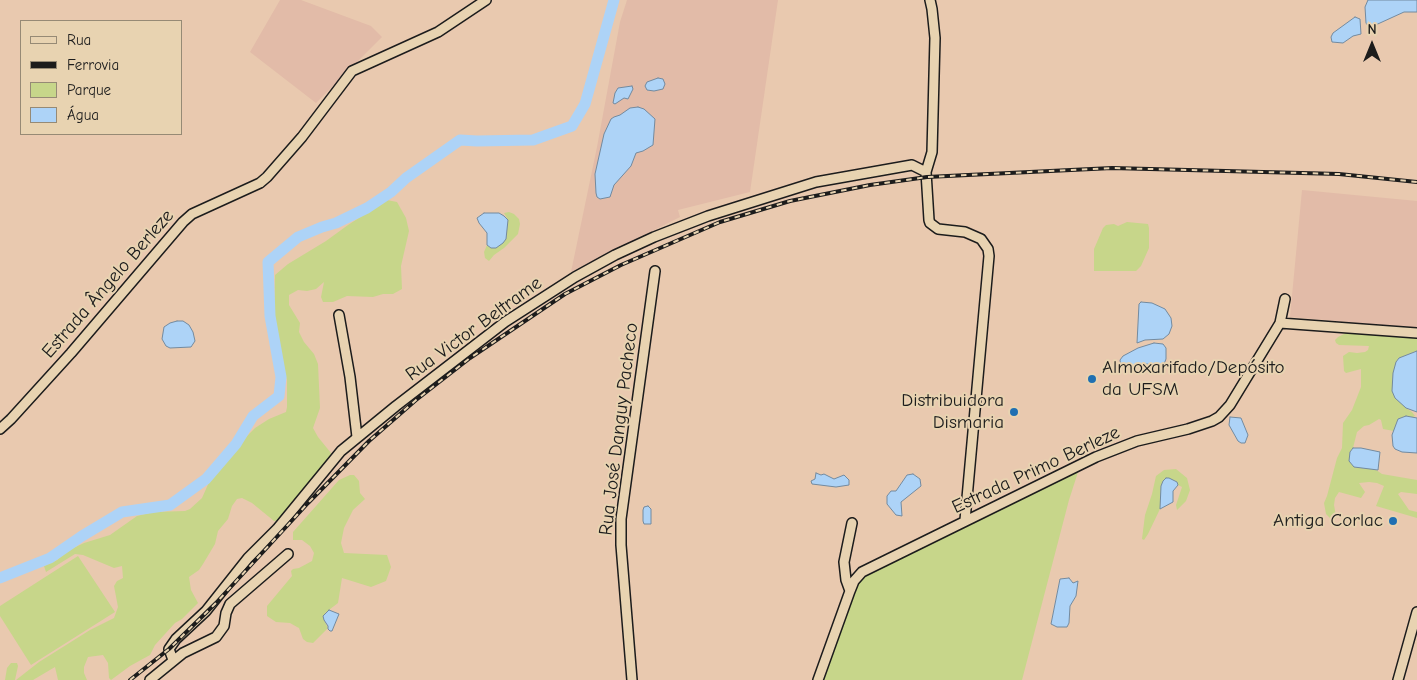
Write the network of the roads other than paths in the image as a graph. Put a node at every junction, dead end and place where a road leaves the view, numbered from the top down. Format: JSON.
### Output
{"nodes":[{"id":1,"x":486,"y":0,"type":"edge"},
{"id":2,"x":930,"y":0,"type":"edge"},
{"id":3,"x":926,"y":172,"type":"junction"},
{"id":4,"x":655,"y":271,"type":"dead end"},
{"id":5,"x":1285,"y":298,"type":"dead end"},
{"id":6,"x":339,"y":315,"type":"dead end"},
{"id":7,"x":1280,"y":323,"type":"junction"},
{"id":8,"x":1417,"y":333,"type":"edge"},
{"id":9,"x":0,"y":429,"type":"edge"},
{"id":10,"x":357,"y":438,"type":"junction"},
{"id":11,"x":965,"y":520,"type":"junction"},
{"id":12,"x":852,"y":523,"type":"dead end"},
{"id":13,"x":288,"y":554,"type":"dead end"},
{"id":14,"x":850,"y":591,"type":"junction"},
{"id":15,"x":1417,"y":612,"type":"edge"},
{"id":16,"x":173,"y":660,"type":"junction"},
{"id":17,"x":150,"y":680,"type":"edge"},
{"id":18,"x":632,"y":680,"type":"edge"},
{"id":19,"x":818,"y":680,"type":"edge"},
{"id":20,"x":1398,"y":680,"type":"edge"}],
"edges":[{"from":1,"to":9,"type":"street","name":"Estrada Ângelo Berleze"},
{"from":2,"to":3,"type":"street"},
{"from":3,"to":10,"type":"street","name":"Rua Victor Beltrame"},
{"from":3,"to":11,"type":"street"},
{"from":4,"to":18,"type":"street","name":"Rua José Danguy Pacheco"},
{"from":5,"to":7,"type":"street","name":"Estrada Primo Berleze"},
{"from":6,"to":10,"type":"street"},
{"from":7,"to":8,"type":"street"},
{"from":7,"to":11,"type":"street","name":"Estrada Primo Berleze"},
{"from":10,"to":16,"type":"street","name":"Rua Victor Beltrame"},
{"from":11,"to":14,"type":"street","name":"Estrada Primo Berleze"},
{"from":12,"to":14,"type":"street"},
{"from":13,"to":16,"type":"street"},
{"from":14,"to":19,"type":"street","name":"Estrada Primo Berleze"},
{"from":15,"to":20,"type":"street"},
{"from":16,"to":17,"type":"street"}]}
